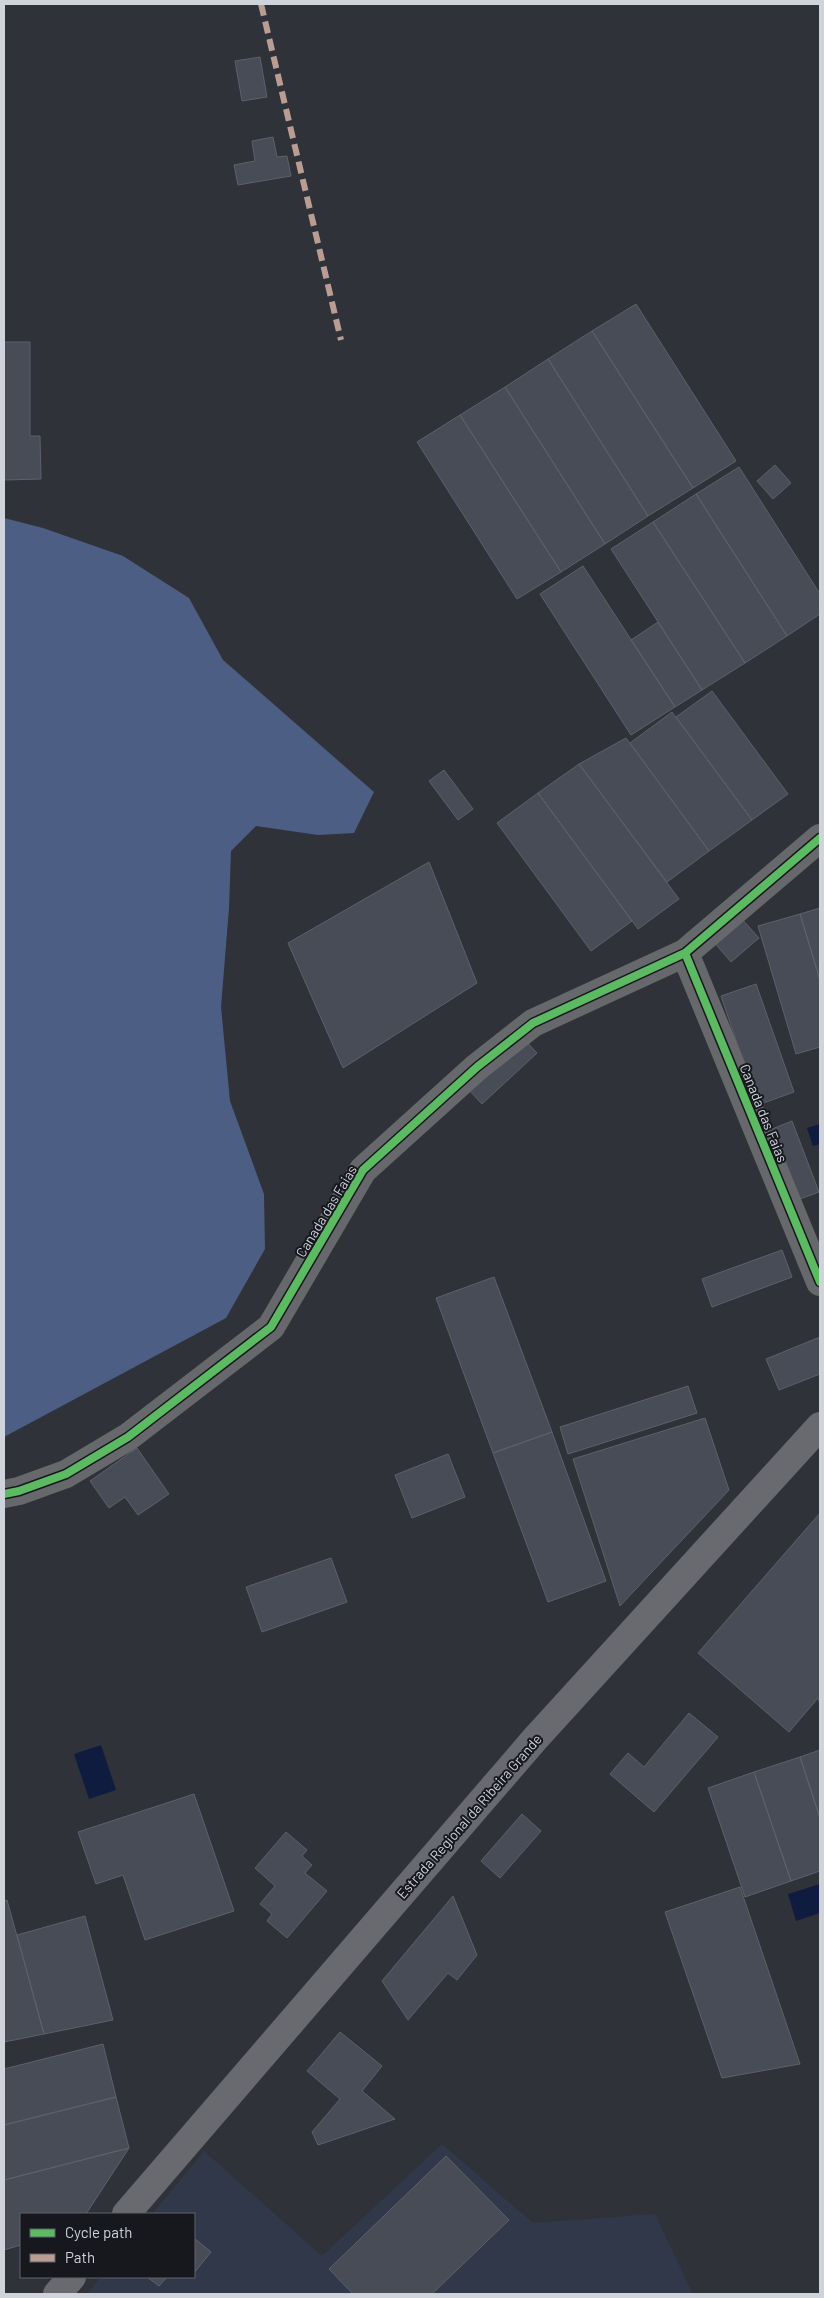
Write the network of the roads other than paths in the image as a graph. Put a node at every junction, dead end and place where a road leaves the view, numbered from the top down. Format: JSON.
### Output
{"nodes":[{"id":1,"x":820,"y":838,"type":"edge"},
{"id":2,"x":685,"y":953,"type":"junction"},
{"id":3,"x":820,"y":1282,"type":"edge"},
{"id":4,"x":820,"y":1426,"type":"edge"},
{"id":5,"x":4,"y":1494,"type":"edge"},
{"id":6,"x":127,"y":2213,"type":"edge"},
{"id":7,"x":71,"y":2278,"type":"edge"},
{"id":8,"x":57,"y":2294,"type":"edge"}],
"edges":[{"from":1,"to":2,"type":"street","name":"Canada das Faias"},
{"from":2,"to":3,"type":"street","name":"Canada das Faias"},
{"from":2,"to":5,"type":"street","name":"Canada das Faias"},
{"from":4,"to":6,"type":"main road","name":"Estrada Regional da Ribeira Grande"},
{"from":7,"to":8,"type":"main road"}]}
